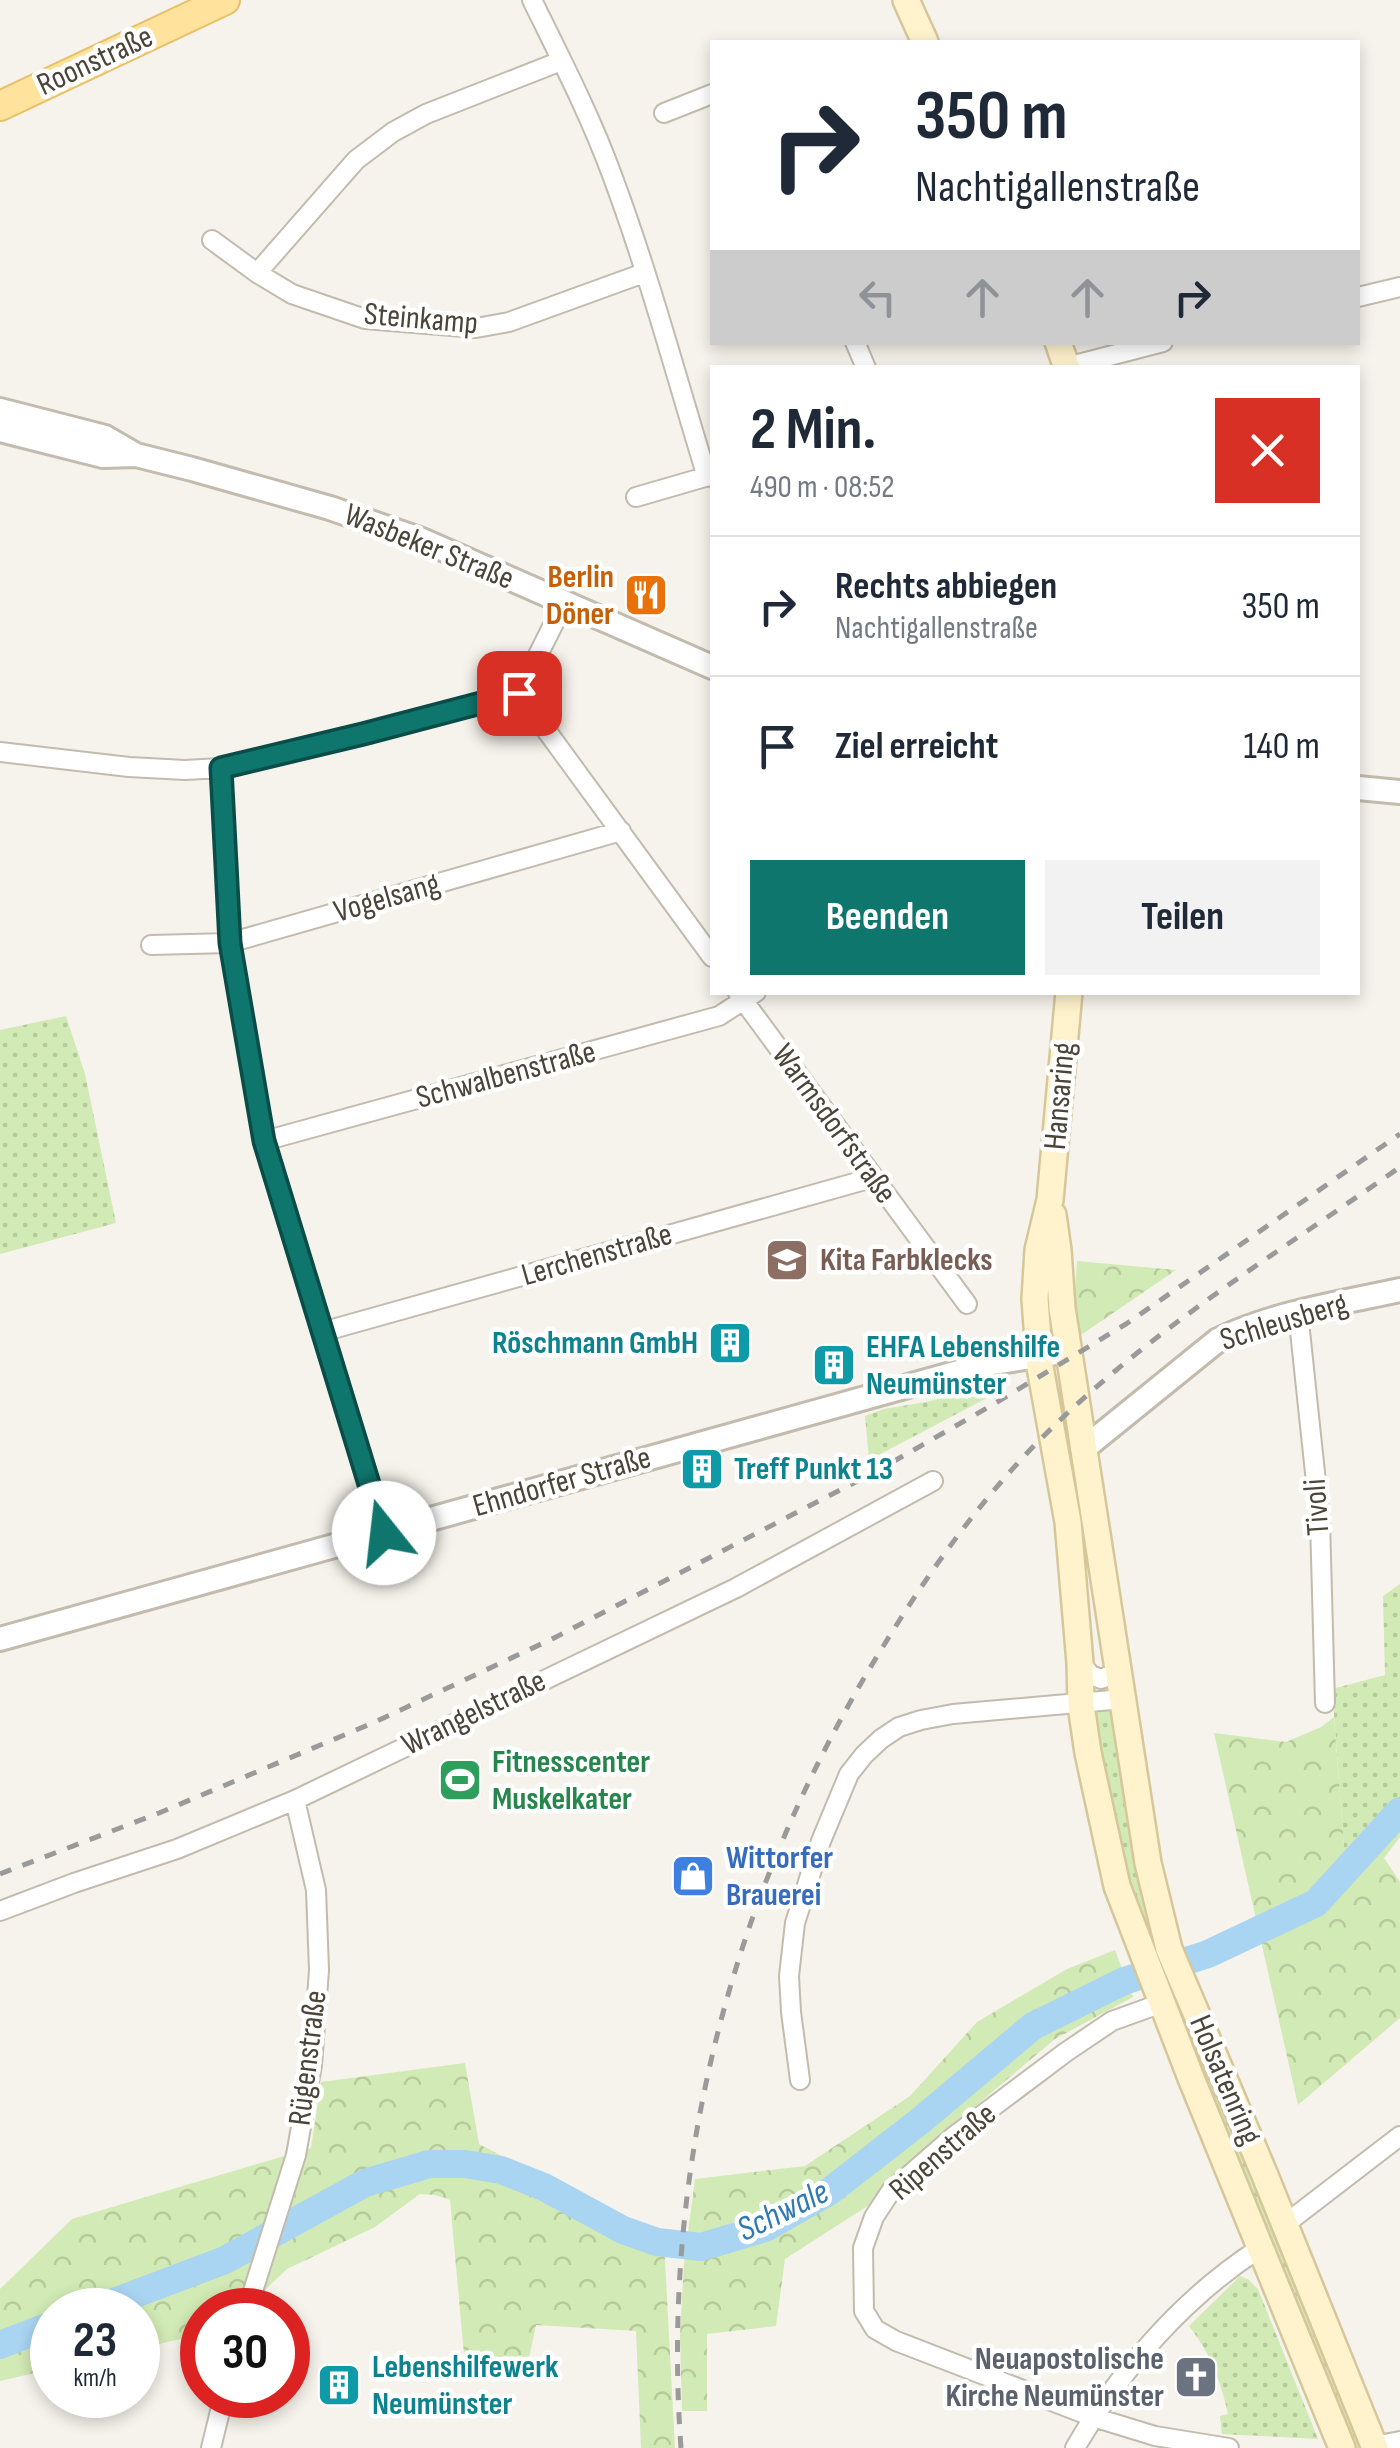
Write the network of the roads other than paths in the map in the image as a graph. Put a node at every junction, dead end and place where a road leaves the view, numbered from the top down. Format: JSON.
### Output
{"nodes":[{"id":1,"x":224,"y":0,"type":"edge"},
{"id":2,"x":532,"y":0,"type":"edge"},
{"id":3,"x":906,"y":0,"type":"edge"},
{"id":4,"x":924,"y":40,"type":"edge"},
{"id":5,"x":561,"y":61,"type":"junction"},
{"id":6,"x":710,"y":95,"type":"edge"},
{"id":7,"x":6,"y":100,"type":"edge"},
{"id":8,"x":664,"y":113,"type":"dead end"},
{"id":9,"x":212,"y":240,"type":"dead end"},
{"id":10,"x":257,"y":272,"type":"junction"},
{"id":11,"x":644,"y":272,"type":"junction"},
{"id":12,"x":1400,"y":287,"type":"edge"},
{"id":13,"x":1360,"y":297,"type":"edge"},
{"id":14,"x":1151,"y":345,"type":"edge"},
{"id":15,"x":1074,"y":365,"type":"edge"},
{"id":16,"x":0,"y":410,"type":"edge"},
{"id":17,"x":0,"y":430,"type":"edge"},
{"id":18,"x":136,"y":456,"type":"junction"},
{"id":19,"x":710,"y":476,"type":"edge"},
{"id":20,"x":636,"y":497,"type":"dead end"},
{"id":21,"x":564,"y":603,"type":"junction"},
{"id":22,"x":710,"y":667,"type":"edge"},
{"id":23,"x":519,"y":693,"type":"junction"},
{"id":24,"x":0,"y":752,"type":"edge"},
{"id":25,"x":221,"y":768,"type":"junction"},
{"id":26,"x":1360,"y":788,"type":"edge"},
{"id":27,"x":1400,"y":792,"type":"edge"},
{"id":28,"x":621,"y":831,"type":"junction"},
{"id":29,"x":230,"y":943,"type":"junction"},
{"id":30,"x":151,"y":946,"type":"dead end"},
{"id":31,"x":710,"y":955,"type":"edge"},
{"id":32,"x":746,"y":995,"type":"edge"},
{"id":33,"x":1069,"y":995,"type":"edge"},
{"id":34,"x":264,"y":1141,"type":"junction"},
{"id":35,"x":872,"y":1178,"type":"junction"},
{"id":36,"x":1050,"y":1200,"type":"junction"},
{"id":37,"x":1400,"y":1290,"type":"edge"},
{"id":38,"x":967,"y":1304,"type":"dead end"},
{"id":39,"x":1298,"y":1312,"type":"junction"},
{"id":40,"x":322,"y":1332,"type":"junction"},
{"id":41,"x":1068,"y":1351,"type":"junction"},
{"id":42,"x":1040,"y":1355,"type":"junction"},
{"id":43,"x":1082,"y":1447,"type":"junction"},
{"id":44,"x":933,"y":1481,"type":"dead end"},
{"id":45,"x":384,"y":1533,"type":"junction"},
{"id":46,"x":0,"y":1639,"type":"edge"},
{"id":47,"x":1080,"y":1662,"type":"junction"},
{"id":48,"x":1118,"y":1672,"type":"junction"},
{"id":49,"x":1123,"y":1699,"type":"junction"},
{"id":50,"x":1325,"y":1703,"type":"dead end"},
{"id":51,"x":1081,"y":1704,"type":"junction"},
{"id":52,"x":295,"y":1800,"type":"junction"},
{"id":53,"x":0,"y":1911,"type":"edge"},
{"id":54,"x":1159,"y":1996,"type":"junction"},
{"id":55,"x":800,"y":2080,"type":"dead end"},
{"id":56,"x":1400,"y":2136,"type":"edge"},
{"id":57,"x":1284,"y":2225,"type":"junction"},
{"id":58,"x":1260,"y":2248,"type":"junction"},
{"id":59,"x":253,"y":2288,"type":"edge"},
{"id":60,"x":1093,"y":2417,"type":"junction"},
{"id":61,"x":218,"y":2418,"type":"edge"},
{"id":62,"x":1383,"y":2445,"type":"edge"},
{"id":63,"x":210,"y":2448,"type":"edge"},
{"id":64,"x":1075,"y":2448,"type":"edge"},
{"id":65,"x":1230,"y":2448,"type":"edge"},
{"id":66,"x":1342,"y":2448,"type":"edge"}],
"edges":[{"from":1,"to":7,"type":"main road","name":"Roonstraße"},
{"from":2,"to":5,"type":"street"},
{"from":3,"to":4,"type":"main road"},
{"from":5,"to":10,"type":"street"},
{"from":5,"to":11,"type":"street"},
{"from":6,"to":8,"type":"street"},
{"from":9,"to":10,"type":"street","name":"Steinkamp"},
{"from":10,"to":11,"type":"street","name":"Steinkamp"},
{"from":11,"to":19,"type":"street"},
{"from":12,"to":13,"type":"street"},
{"from":14,"to":15,"type":"street"},
{"from":16,"to":18,"type":"street","name":"Wasbeker Straße"},
{"from":17,"to":18,"type":"street","name":"Wasbeker Straße"},
{"from":18,"to":21,"type":"street","name":"Wasbeker Straße"},
{"from":19,"to":20,"type":"street"},
{"from":21,"to":22,"type":"street","name":"Wasbeker Straße"},
{"from":21,"to":23,"type":"street"},
{"from":23,"to":25,"type":"street"},
{"from":23,"to":28,"type":"street"},
{"from":24,"to":25,"type":"street"},
{"from":25,"to":29,"type":"street"},
{"from":26,"to":27,"type":"street"},
{"from":28,"to":29,"type":"street","name":"Vogelsang"},
{"from":28,"to":31,"type":"street"},
{"from":29,"to":30,"type":"street","name":"Vogelsang"},
{"from":29,"to":34,"type":"street"},
{"from":32,"to":34,"type":"street","name":"Schwalbenstraße"},
{"from":32,"to":35,"type":"street","name":"Warmsdorfstraße"},
{"from":33,"to":36,"type":"main road","name":"Hansaring"},
{"from":34,"to":40,"type":"street"},
{"from":35,"to":38,"type":"street","name":"Warmsdorfstraße"},
{"from":35,"to":40,"type":"street","name":"Lerchenstraße"},
{"from":36,"to":41,"type":"main road","name":"Hansaring"},
{"from":36,"to":42,"type":"main road","name":"Hansaring"},
{"from":37,"to":39,"type":"street","name":"Schleusberg"},
{"from":39,"to":43,"type":"street","name":"Schleusberg"},
{"from":39,"to":50,"type":"street","name":"Tivoli"},
{"from":40,"to":45,"type":"street"},
{"from":41,"to":42,"type":"street","name":"Ehndorfer Straße"},
{"from":41,"to":43,"type":"main road","name":"Holsatenring"},
{"from":42,"to":45,"type":"street","name":"Ehndorfer Straße"},
{"from":42,"to":47,"type":"main road","name":"Holsatenring"},
{"from":43,"to":48,"type":"main road","name":"Holsatenring"},
{"from":44,"to":52,"type":"street","name":"Wrangelstraße"},
{"from":45,"to":46,"type":"street","name":"Ehndorfer Straße"},
{"from":47,"to":48,"type":"street"},
{"from":47,"to":51,"type":"main road","name":"Holsatenring"},
{"from":48,"to":49,"type":"main road","name":"Holsatenring"},
{"from":49,"to":51,"type":"street"},
{"from":49,"to":57,"type":"main road","name":"Holsatenring"},
{"from":51,"to":54,"type":"main road","name":"Holsatenring"},
{"from":51,"to":55,"type":"street"},
{"from":52,"to":53,"type":"street","name":"Wrangelstraße"},
{"from":52,"to":59,"type":"street","name":"Rügenstraße"},
{"from":54,"to":58,"type":"main road","name":"Holsatenring"},
{"from":54,"to":60,"type":"street","name":"Ripenstraße"},
{"from":56,"to":57,"type":"street"},
{"from":57,"to":62,"type":"main road","name":"Holsatenring"},
{"from":58,"to":60,"type":"street"},
{"from":58,"to":66,"type":"main road","name":"Holsatenring"},
{"from":60,"to":64,"type":"street"},
{"from":60,"to":65,"type":"street","name":"Ripenstraße"},
{"from":61,"to":63,"type":"street"}]}
